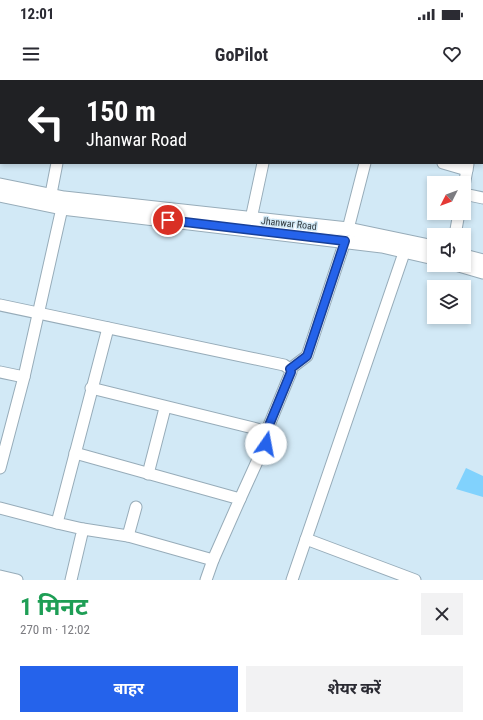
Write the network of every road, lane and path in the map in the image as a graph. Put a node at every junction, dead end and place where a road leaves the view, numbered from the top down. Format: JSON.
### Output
{"nodes":[{"id":1,"x":57,"y":164,"type":"edge"},
{"id":2,"x":263,"y":164,"type":"edge"},
{"id":3,"x":365,"y":164,"type":"edge"},
{"id":4,"x":451,"y":164,"type":"edge"},
{"id":5,"x":468,"y":166,"type":"edge"},
{"id":6,"x":466,"y":176,"type":"edge"},
{"id":7,"x":0,"y":184,"type":"edge"},
{"id":8,"x":471,"y":195,"type":"edge"},
{"id":9,"x":0,"y":196,"type":"edge"},
{"id":10,"x":483,"y":198,"type":"edge"},
{"id":11,"x":50,"y":201,"type":"junction"},
{"id":12,"x":62,"y":208,"type":"junction"},
{"id":13,"x":251,"y":219,"type":"junction"},
{"id":14,"x":347,"y":235,"type":"junction"},
{"id":15,"x":427,"y":246,"type":"edge"},
{"id":16,"x":404,"y":250,"type":"junction"},
{"id":17,"x":427,"y":256,"type":"edge"},
{"id":18,"x":471,"y":258,"type":"edge"},
{"id":19,"x":483,"y":261,"type":"edge"},
{"id":20,"x":471,"y":268,"type":"edge"},
{"id":21,"x":483,"y":272,"type":"edge"},
{"id":22,"x":0,"y":305,"type":"edge"},
{"id":23,"x":39,"y":314,"type":"junction"},
{"id":24,"x":108,"y":328,"type":"junction"},
{"id":25,"x":290,"y":369,"type":"junction"},
{"id":26,"x":0,"y":372,"type":"edge"},
{"id":27,"x":24,"y":377,"type":"junction"},
{"id":28,"x":91,"y":388,"type":"junction"},
{"id":29,"x":165,"y":408,"type":"junction"},
{"id":30,"x":265,"y":435,"type":"junction"},
{"id":31,"x":75,"y":453,"type":"junction"},
{"id":32,"x":0,"y":468,"type":"edge"},
{"id":33,"x":148,"y":474,"type":"junction"},
{"id":34,"x":240,"y":499,"type":"junction"},
{"id":35,"x":136,"y":507,"type":"dead end"},
{"id":36,"x":0,"y":508,"type":"edge"},
{"id":37,"x":57,"y":523,"type":"junction"},
{"id":38,"x":83,"y":529,"type":"junction"},
{"id":39,"x":128,"y":536,"type":"junction"},
{"id":40,"x":306,"y":540,"type":"junction"},
{"id":41,"x":213,"y":560,"type":"junction"},
{"id":42,"x":0,"y":576,"type":"edge"},
{"id":43,"x":16,"y":580,"type":"edge"},
{"id":44,"x":71,"y":580,"type":"edge"},
{"id":45,"x":206,"y":580,"type":"edge"},
{"id":46,"x":292,"y":580,"type":"edge"},
{"id":47,"x":415,"y":580,"type":"edge"}],
"edges":[{"from":1,"to":11,"type":"street"},
{"from":2,"to":13,"type":"street"},
{"from":3,"to":14,"type":"street"},
{"from":4,"to":5,"type":"street"},
{"from":5,"to":6,"type":"street"},
{"from":7,"to":11,"type":"street","name":"Jhanwar Road"},
{"from":8,"to":10,"type":"street"},
{"from":9,"to":11,"type":"street","name":"Jhanwar Road"},
{"from":11,"to":12,"type":"street","name":"Jhanwar Road"},
{"from":11,"to":13,"type":"street","name":"Jhanwar Road"},
{"from":12,"to":14,"type":"street","name":"Jhanwar Road"},
{"from":12,"to":23,"type":"street"},
{"from":13,"to":14,"type":"street","name":"Jhanwar Road"},
{"from":14,"to":15,"type":"street","name":"Jhanwar Road"},
{"from":14,"to":16,"type":"street","name":"Jhanwar Road"},
{"from":14,"to":25,"type":"street"},
{"from":16,"to":17,"type":"street","name":"Jhanwar Road"},
{"from":16,"to":40,"type":"street"},
{"from":18,"to":19,"type":"street"},
{"from":20,"to":21,"type":"street"},
{"from":22,"to":23,"type":"street"},
{"from":23,"to":24,"type":"street"},
{"from":23,"to":27,"type":"street"},
{"from":24,"to":25,"type":"street"},
{"from":24,"to":28,"type":"street"},
{"from":25,"to":30,"type":"street"},
{"from":26,"to":27,"type":"street"},
{"from":27,"to":32,"type":"street"},
{"from":28,"to":29,"type":"street"},
{"from":28,"to":31,"type":"street"},
{"from":29,"to":30,"type":"street"},
{"from":29,"to":33,"type":"street"},
{"from":30,"to":34,"type":"street"},
{"from":31,"to":33,"type":"street"},
{"from":31,"to":37,"type":"street"},
{"from":33,"to":34,"type":"street"},
{"from":34,"to":41,"type":"street"},
{"from":35,"to":39,"type":"street"},
{"from":36,"to":37,"type":"street"},
{"from":37,"to":38,"type":"street"},
{"from":38,"to":39,"type":"street"},
{"from":38,"to":44,"type":"street"},
{"from":39,"to":41,"type":"street"},
{"from":40,"to":46,"type":"street"},
{"from":40,"to":47,"type":"street"},
{"from":41,"to":45,"type":"street"},
{"from":42,"to":43,"type":"street"}]}
